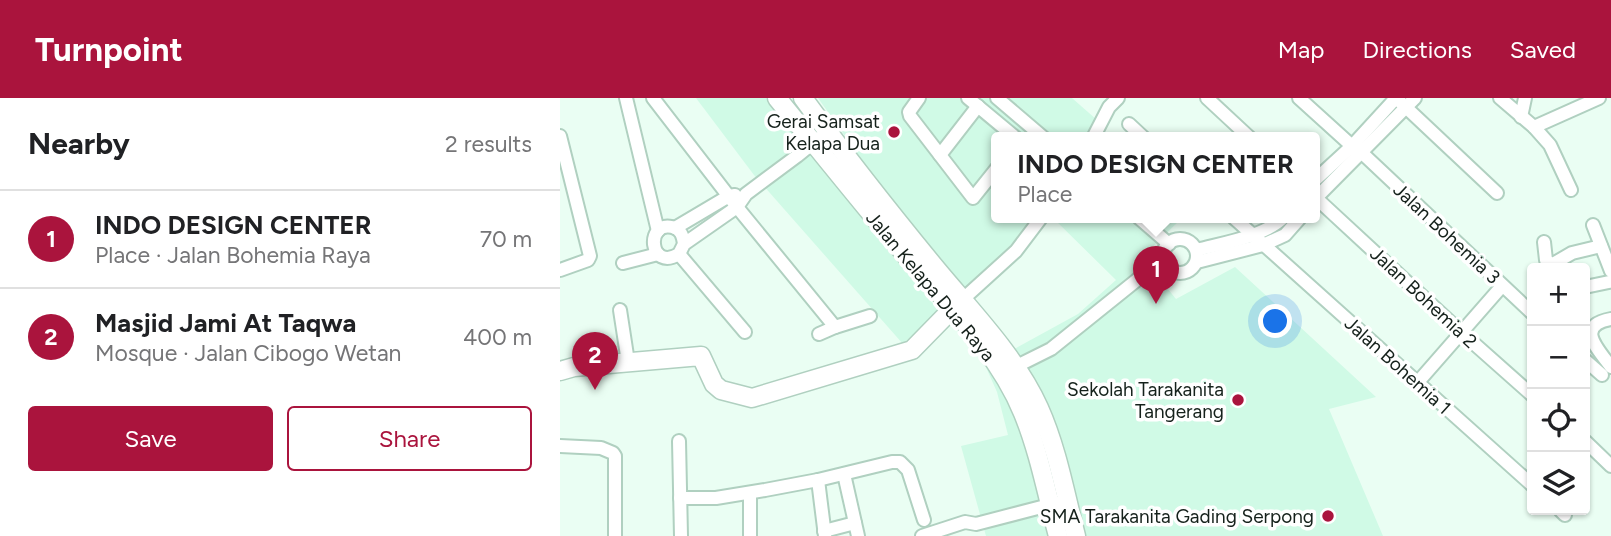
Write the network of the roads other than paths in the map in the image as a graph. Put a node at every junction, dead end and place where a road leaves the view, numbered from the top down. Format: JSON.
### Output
{"nodes":[{"id":1,"x":626,"y":98,"type":"edge"},
{"id":2,"x":653,"y":98,"type":"edge"},
{"id":3,"x":778,"y":98,"type":"edge"},
{"id":4,"x":803,"y":98,"type":"edge"},
{"id":5,"x":919,"y":98,"type":"edge"},
{"id":6,"x":997,"y":98,"type":"edge"},
{"id":7,"x":1118,"y":98,"type":"edge"},
{"id":8,"x":1207,"y":98,"type":"edge"},
{"id":9,"x":1299,"y":98,"type":"edge"},
{"id":10,"x":1396,"y":98,"type":"edge"},
{"id":11,"x":1500,"y":98,"type":"edge"},
{"id":12,"x":1525,"y":98,"type":"edge"},
{"id":13,"x":1599,"y":98,"type":"edge"},
{"id":14,"x":973,"y":102,"type":"edge"},
{"id":15,"x":1411,"y":103,"type":"edge"},
{"id":16,"x":1521,"y":117,"type":"junction"},
{"id":17,"x":1129,"y":124,"type":"dead end"},
{"id":18,"x":1534,"y":127,"type":"junction"},
{"id":19,"x":1009,"y":132,"type":"edge"},
{"id":20,"x":1037,"y":132,"type":"edge"},
{"id":21,"x":1096,"y":132,"type":"edge"},
{"id":22,"x":1138,"y":132,"type":"edge"},
{"id":23,"x":1244,"y":132,"type":"edge"},
{"id":24,"x":560,"y":136,"type":"edge"},
{"id":25,"x":820,"y":137,"type":"junction"},
{"id":26,"x":1357,"y":149,"type":"junction"},
{"id":27,"x":940,"y":155,"type":"junction"},
{"id":28,"x":991,"y":176,"type":"edge"},
{"id":29,"x":1320,"y":176,"type":"edge"},
{"id":30,"x":1572,"y":190,"type":"dead end"},
{"id":31,"x":1320,"y":192,"type":"edge"},
{"id":32,"x":1497,"y":193,"type":"dead end"},
{"id":33,"x":746,"y":194,"type":"junction"},
{"id":34,"x":729,"y":195,"type":"junction"},
{"id":35,"x":1320,"y":203,"type":"edge"},
{"id":36,"x":737,"y":207,"type":"junction"},
{"id":37,"x":1037,"y":223,"type":"edge"},
{"id":38,"x":1145,"y":223,"type":"edge"},
{"id":39,"x":1240,"y":223,"type":"edge"},
{"id":40,"x":1277,"y":223,"type":"edge"},
{"id":41,"x":1296,"y":223,"type":"edge"},
{"id":42,"x":1593,"y":225,"type":"dead end"},
{"id":43,"x":675,"y":228,"type":"junction"},
{"id":44,"x":658,"y":231,"type":"junction"},
{"id":45,"x":1252,"y":234,"type":"junction"},
{"id":46,"x":1544,"y":242,"type":"dead end"},
{"id":47,"x":1168,"y":244,"type":"junction"},
{"id":48,"x":1264,"y":244,"type":"junction"},
{"id":49,"x":1601,"y":246,"type":"junction"},
{"id":50,"x":682,"y":249,"type":"junction"},
{"id":51,"x":658,"y":254,"type":"junction"},
{"id":52,"x":1197,"y":256,"type":"junction"},
{"id":53,"x":1163,"y":259,"type":"junction"},
{"id":54,"x":624,"y":263,"type":"dead end"},
{"id":55,"x":560,"y":270,"type":"edge"},
{"id":56,"x":1610,"y":276,"type":"edge"},
{"id":57,"x":1590,"y":285,"type":"edge"},
{"id":58,"x":1502,"y":286,"type":"junction"},
{"id":59,"x":957,"y":304,"type":"junction"},
{"id":60,"x":1527,"y":308,"type":"edge"},
{"id":61,"x":620,"y":310,"type":"dead end"},
{"id":62,"x":870,"y":316,"type":"dead end"},
{"id":63,"x":1611,"y":318,"type":"edge"},
{"id":64,"x":835,"y":327,"type":"junction"},
{"id":65,"x":745,"y":332,"type":"dead end"},
{"id":66,"x":1461,"y":332,"type":"junction"},
{"id":67,"x":819,"y":334,"type":"dead end"},
{"id":68,"x":628,"y":362,"type":"junction"},
{"id":69,"x":1590,"y":363,"type":"edge"},
{"id":70,"x":1015,"y":367,"type":"junction"},
{"id":71,"x":560,"y":371,"type":"edge"},
{"id":72,"x":1606,"y":371,"type":"edge"},
{"id":73,"x":1418,"y":382,"type":"junction"},
{"id":74,"x":1527,"y":391,"type":"edge"},
{"id":75,"x":679,"y":440,"type":"dead end"},
{"id":76,"x":560,"y":446,"type":"edge"},
{"id":77,"x":1590,"y":446,"type":"edge"},
{"id":78,"x":1611,"y":466,"type":"edge"},
{"id":79,"x":844,"y":474,"type":"junction"},
{"id":80,"x":818,"y":480,"type":"junction"},
{"id":81,"x":1527,"y":480,"type":"edge"},
{"id":82,"x":750,"y":493,"type":"junction"},
{"id":83,"x":680,"y":498,"type":"junction"},
{"id":84,"x":1067,"y":501,"type":"junction"},
{"id":85,"x":1049,"y":505,"type":"junction"},
{"id":86,"x":924,"y":520,"type":"dead end"},
{"id":87,"x":855,"y":523,"type":"junction"},
{"id":88,"x":976,"y":524,"type":"junction"},
{"id":89,"x":825,"y":534,"type":"edge"},
{"id":90,"x":615,"y":536,"type":"edge"},
{"id":91,"x":681,"y":536,"type":"edge"},
{"id":92,"x":750,"y":536,"type":"edge"},
{"id":93,"x":858,"y":536,"type":"edge"},
{"id":94,"x":922,"y":536,"type":"edge"},
{"id":95,"x":948,"y":536,"type":"edge"},
{"id":96,"x":1058,"y":536,"type":"edge"},
{"id":97,"x":1076,"y":536,"type":"edge"}],
"edges":[{"from":1,"to":44,"type":"street"},
{"from":2,"to":34,"type":"street"},
{"from":3,"to":25,"type":"main road","name":"Jalan Kelapa Dua Raya"},
{"from":4,"to":25,"type":"main road","name":"Jalan Kelapa Dua Raya"},
{"from":5,"to":27,"type":"street"},
{"from":6,"to":20,"type":"street"},
{"from":7,"to":21,"type":"street"},
{"from":8,"to":23,"type":"street"},
{"from":9,"to":26,"type":"street","name":"Jalan Bohemia 3"},
{"from":10,"to":15,"type":"street"},
{"from":10,"to":26,"type":"street"},
{"from":11,"to":16,"type":"street"},
{"from":12,"to":16,"type":"street"},
{"from":13,"to":18,"type":"street"},
{"from":14,"to":19,"type":"street"},
{"from":14,"to":27,"type":"street"},
{"from":15,"to":26,"type":"street"},
{"from":15,"to":32,"type":"street"},
{"from":16,"to":18,"type":"street"},
{"from":17,"to":22,"type":"street"},
{"from":18,"to":30,"type":"street"},
{"from":24,"to":55,"type":"street"},
{"from":25,"to":33,"type":"street"},
{"from":25,"to":59,"type":"main road","name":"Jalan Kelapa Dua Raya"},
{"from":26,"to":29,"type":"street"},
{"from":26,"to":31,"type":"street"},
{"from":26,"to":58,"type":"street","name":"Jalan Bohemia 3"},
{"from":27,"to":28,"type":"street"},
{"from":33,"to":34,"type":"street"},
{"from":33,"to":36,"type":"street"},
{"from":34,"to":36,"type":"street"},
{"from":34,"to":43,"type":"street"},
{"from":35,"to":66,"type":"street","name":"Jalan Bohemia 2"},
{"from":36,"to":50,"type":"street"},
{"from":36,"to":64,"type":"street"},
{"from":37,"to":59,"type":"street"},
{"from":38,"to":47,"type":"street"},
{"from":39,"to":45,"type":"street","name":"Jalan Bohemia 1"},
{"from":40,"to":45,"type":"street"},
{"from":41,"to":48,"type":"street"},
{"from":42,"to":49,"type":"street"},
{"from":43,"to":44,"type":"street"},
{"from":43,"to":50,"type":"street"},
{"from":44,"to":51,"type":"street"},
{"from":45,"to":48,"type":"street","name":"Jalan Bohemia 1"},
{"from":45,"to":52,"type":"street"},
{"from":46,"to":49,"type":"street"},
{"from":47,"to":52,"type":"street"},
{"from":47,"to":53,"type":"street"},
{"from":48,"to":52,"type":"street"},
{"from":48,"to":73,"type":"street","name":"Jalan Bohemia 1"},
{"from":49,"to":56,"type":"street"},
{"from":50,"to":51,"type":"street"},
{"from":50,"to":65,"type":"street"},
{"from":51,"to":54,"type":"street"},
{"from":52,"to":53,"type":"street"},
{"from":53,"to":70,"type":"street"},
{"from":56,"to":57,"type":"street"},
{"from":58,"to":60,"type":"street","name":"Jalan Bohemia 3"},
{"from":58,"to":66,"type":"street"},
{"from":59,"to":68,"type":"main road"},
{"from":59,"to":70,"type":"main road","name":"Jalan Kelapa Dua Raya"},
{"from":59,"to":85,"type":"main road","name":"Jalan Kelapa Dua Raya"},
{"from":61,"to":68,"type":"street"},
{"from":62,"to":64,"type":"street"},
{"from":63,"to":72,"type":"street"},
{"from":64,"to":67,"type":"street"},
{"from":66,"to":73,"type":"street"},
{"from":66,"to":74,"type":"street","name":"Jalan Bohemia 2"},
{"from":68,"to":71,"type":"main road"},
{"from":69,"to":72,"type":"street"},
{"from":70,"to":84,"type":"main road","name":"Jalan Kelapa Dua Raya"},
{"from":73,"to":81,"type":"street","name":"Jalan Bohemia 1"},
{"from":75,"to":83,"type":"street"},
{"from":76,"to":90,"type":"street"},
{"from":77,"to":78,"type":"street"},
{"from":79,"to":80,"type":"street"},
{"from":79,"to":86,"type":"street"},
{"from":79,"to":87,"type":"street"},
{"from":80,"to":82,"type":"street"},
{"from":80,"to":89,"type":"street"},
{"from":82,"to":83,"type":"street"},
{"from":82,"to":92,"type":"street"},
{"from":83,"to":91,"type":"street"},
{"from":84,"to":85,"type":"street"},
{"from":84,"to":97,"type":"main road","name":"Jalan Kelapa Dua Raya"},
{"from":85,"to":88,"type":"street"},
{"from":85,"to":96,"type":"main road","name":"Jalan Kelapa Dua Raya"},
{"from":87,"to":89,"type":"street"},
{"from":87,"to":93,"type":"street"},
{"from":88,"to":94,"type":"street"},
{"from":88,"to":95,"type":"street"}]}
